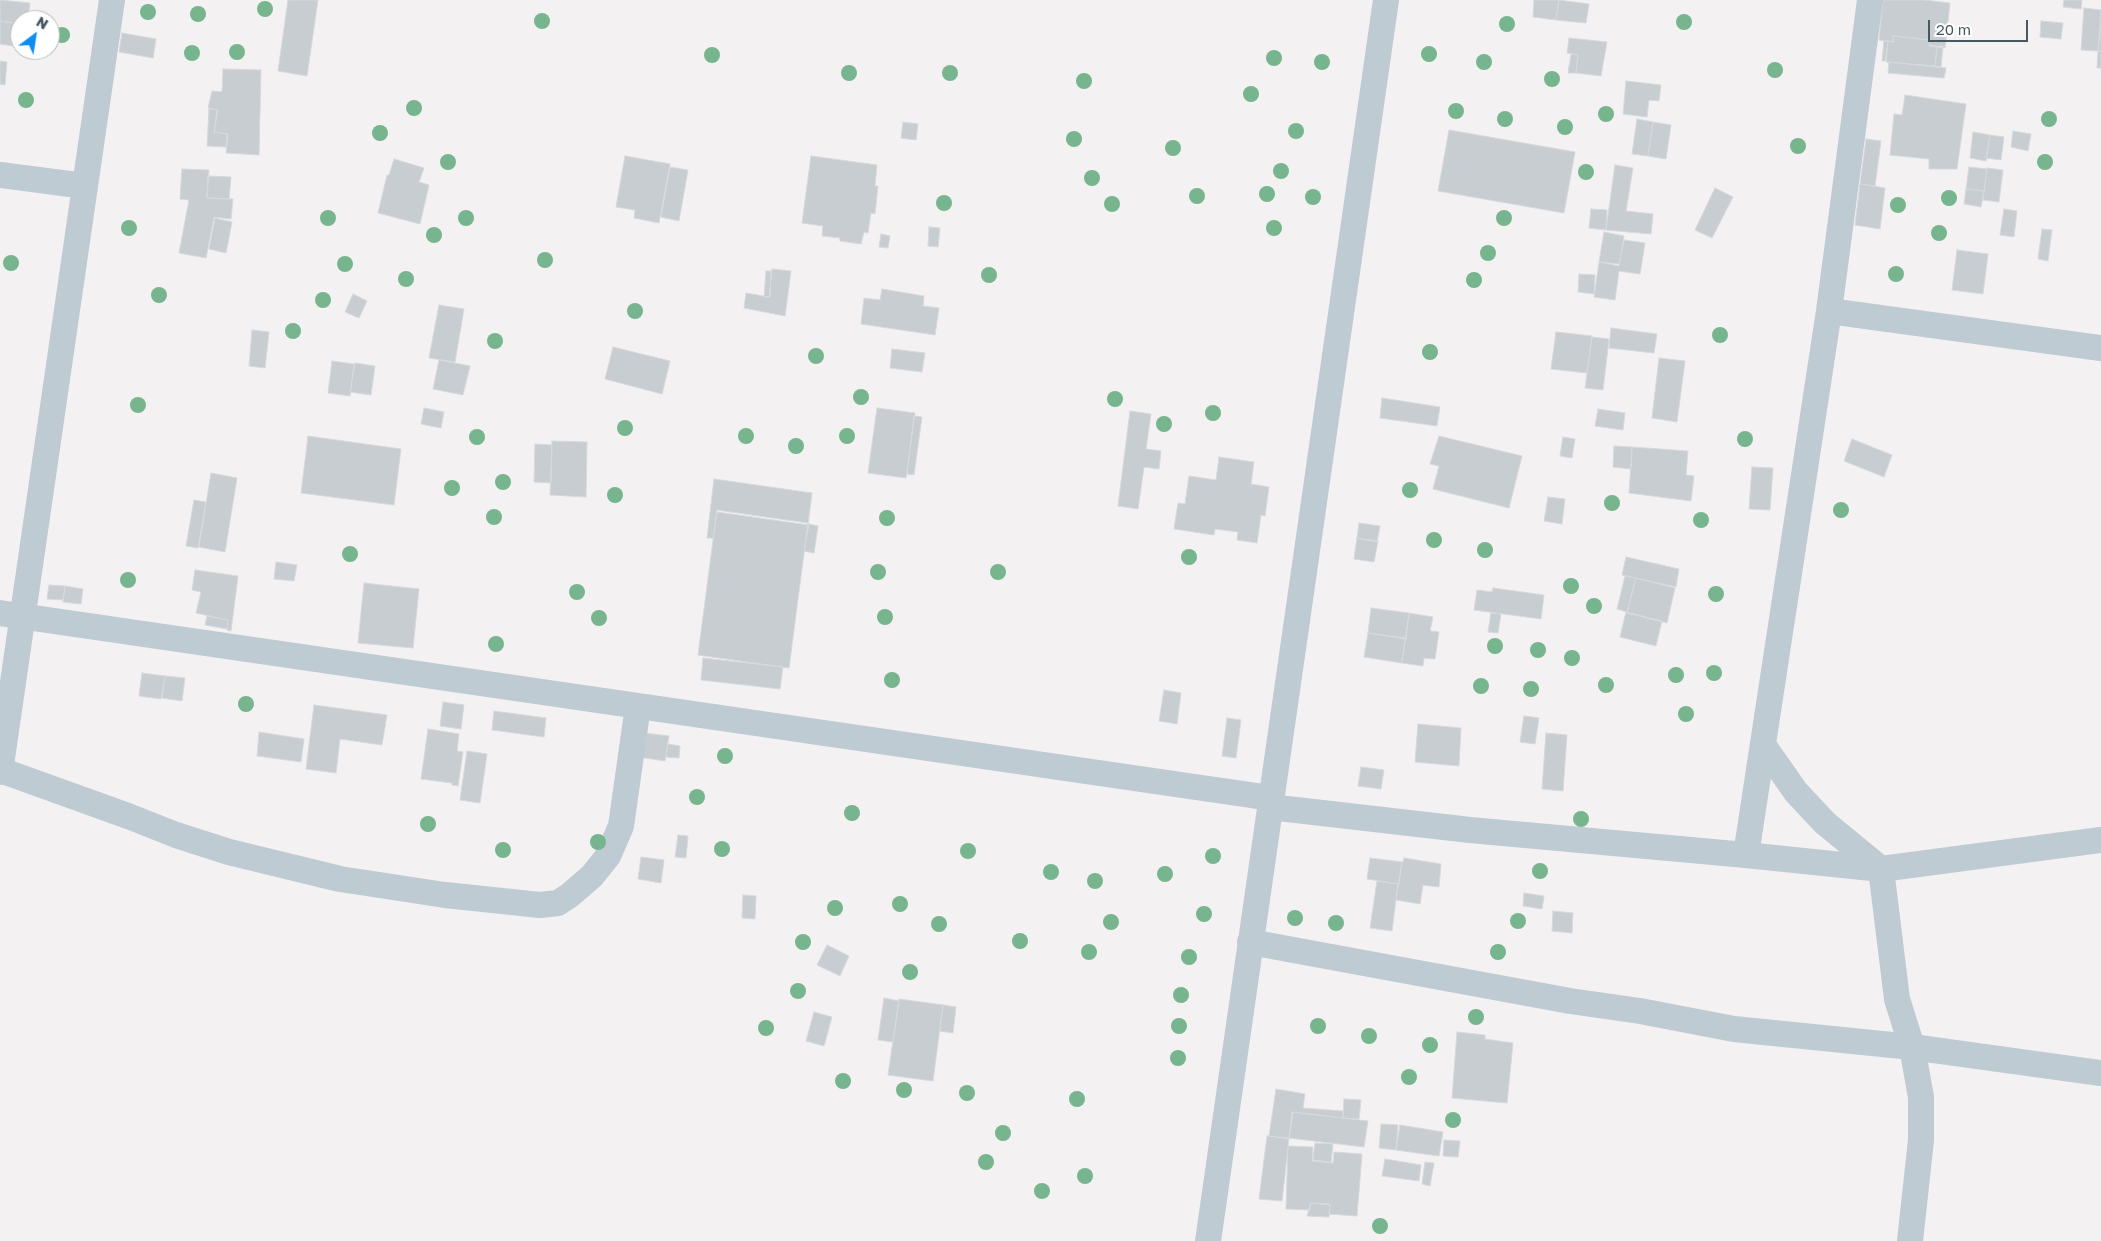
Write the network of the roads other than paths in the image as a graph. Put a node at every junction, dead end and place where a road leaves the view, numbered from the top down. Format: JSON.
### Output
{"nodes":[{"id":1,"x":112,"y":0,"type":"edge"},
{"id":2,"x":1386,"y":0,"type":"edge"},
{"id":3,"x":1870,"y":0,"type":"edge"},
{"id":4,"x":0,"y":175,"type":"edge"},
{"id":5,"x":85,"y":186,"type":"junction"},
{"id":6,"x":1829,"y":311,"type":"junction"},
{"id":7,"x":2101,"y":348,"type":"edge"},
{"id":8,"x":11,"y":615,"type":"edge"},
{"id":9,"x":638,"y":706,"type":"junction"},
{"id":10,"x":1763,"y":746,"type":"junction"},
{"id":11,"x":0,"y":771,"type":"edge"},
{"id":12,"x":1270,"y":802,"type":"junction"},
{"id":13,"x":2101,"y":840,"type":"edge"},
{"id":14,"x":1746,"y":854,"type":"junction"},
{"id":15,"x":1881,"y":869,"type":"junction"},
{"id":16,"x":1250,"y":942,"type":"junction"},
{"id":17,"x":1912,"y":1047,"type":"junction"},
{"id":18,"x":2101,"y":1073,"type":"edge"},
{"id":19,"x":1208,"y":1241,"type":"edge"},
{"id":20,"x":1910,"y":1241,"type":"edge"}],
"edges":[{"from":1,"to":5,"type":"street"},
{"from":2,"to":12,"type":"street"},
{"from":3,"to":6,"type":"street"},
{"from":4,"to":5,"type":"street"},
{"from":5,"to":8,"type":"street"},
{"from":6,"to":7,"type":"street"},
{"from":6,"to":10,"type":"street"},
{"from":8,"to":9,"type":"street"},
{"from":8,"to":11,"type":"street"},
{"from":9,"to":11,"type":"street"},
{"from":9,"to":12,"type":"street"},
{"from":10,"to":14,"type":"street"},
{"from":10,"to":15,"type":"street"},
{"from":12,"to":14,"type":"street"},
{"from":12,"to":16,"type":"street"},
{"from":13,"to":15,"type":"street"},
{"from":14,"to":15,"type":"street"},
{"from":15,"to":17,"type":"street"},
{"from":16,"to":17,"type":"street"},
{"from":16,"to":19,"type":"street"},
{"from":17,"to":18,"type":"street"},
{"from":17,"to":20,"type":"street"}]}
